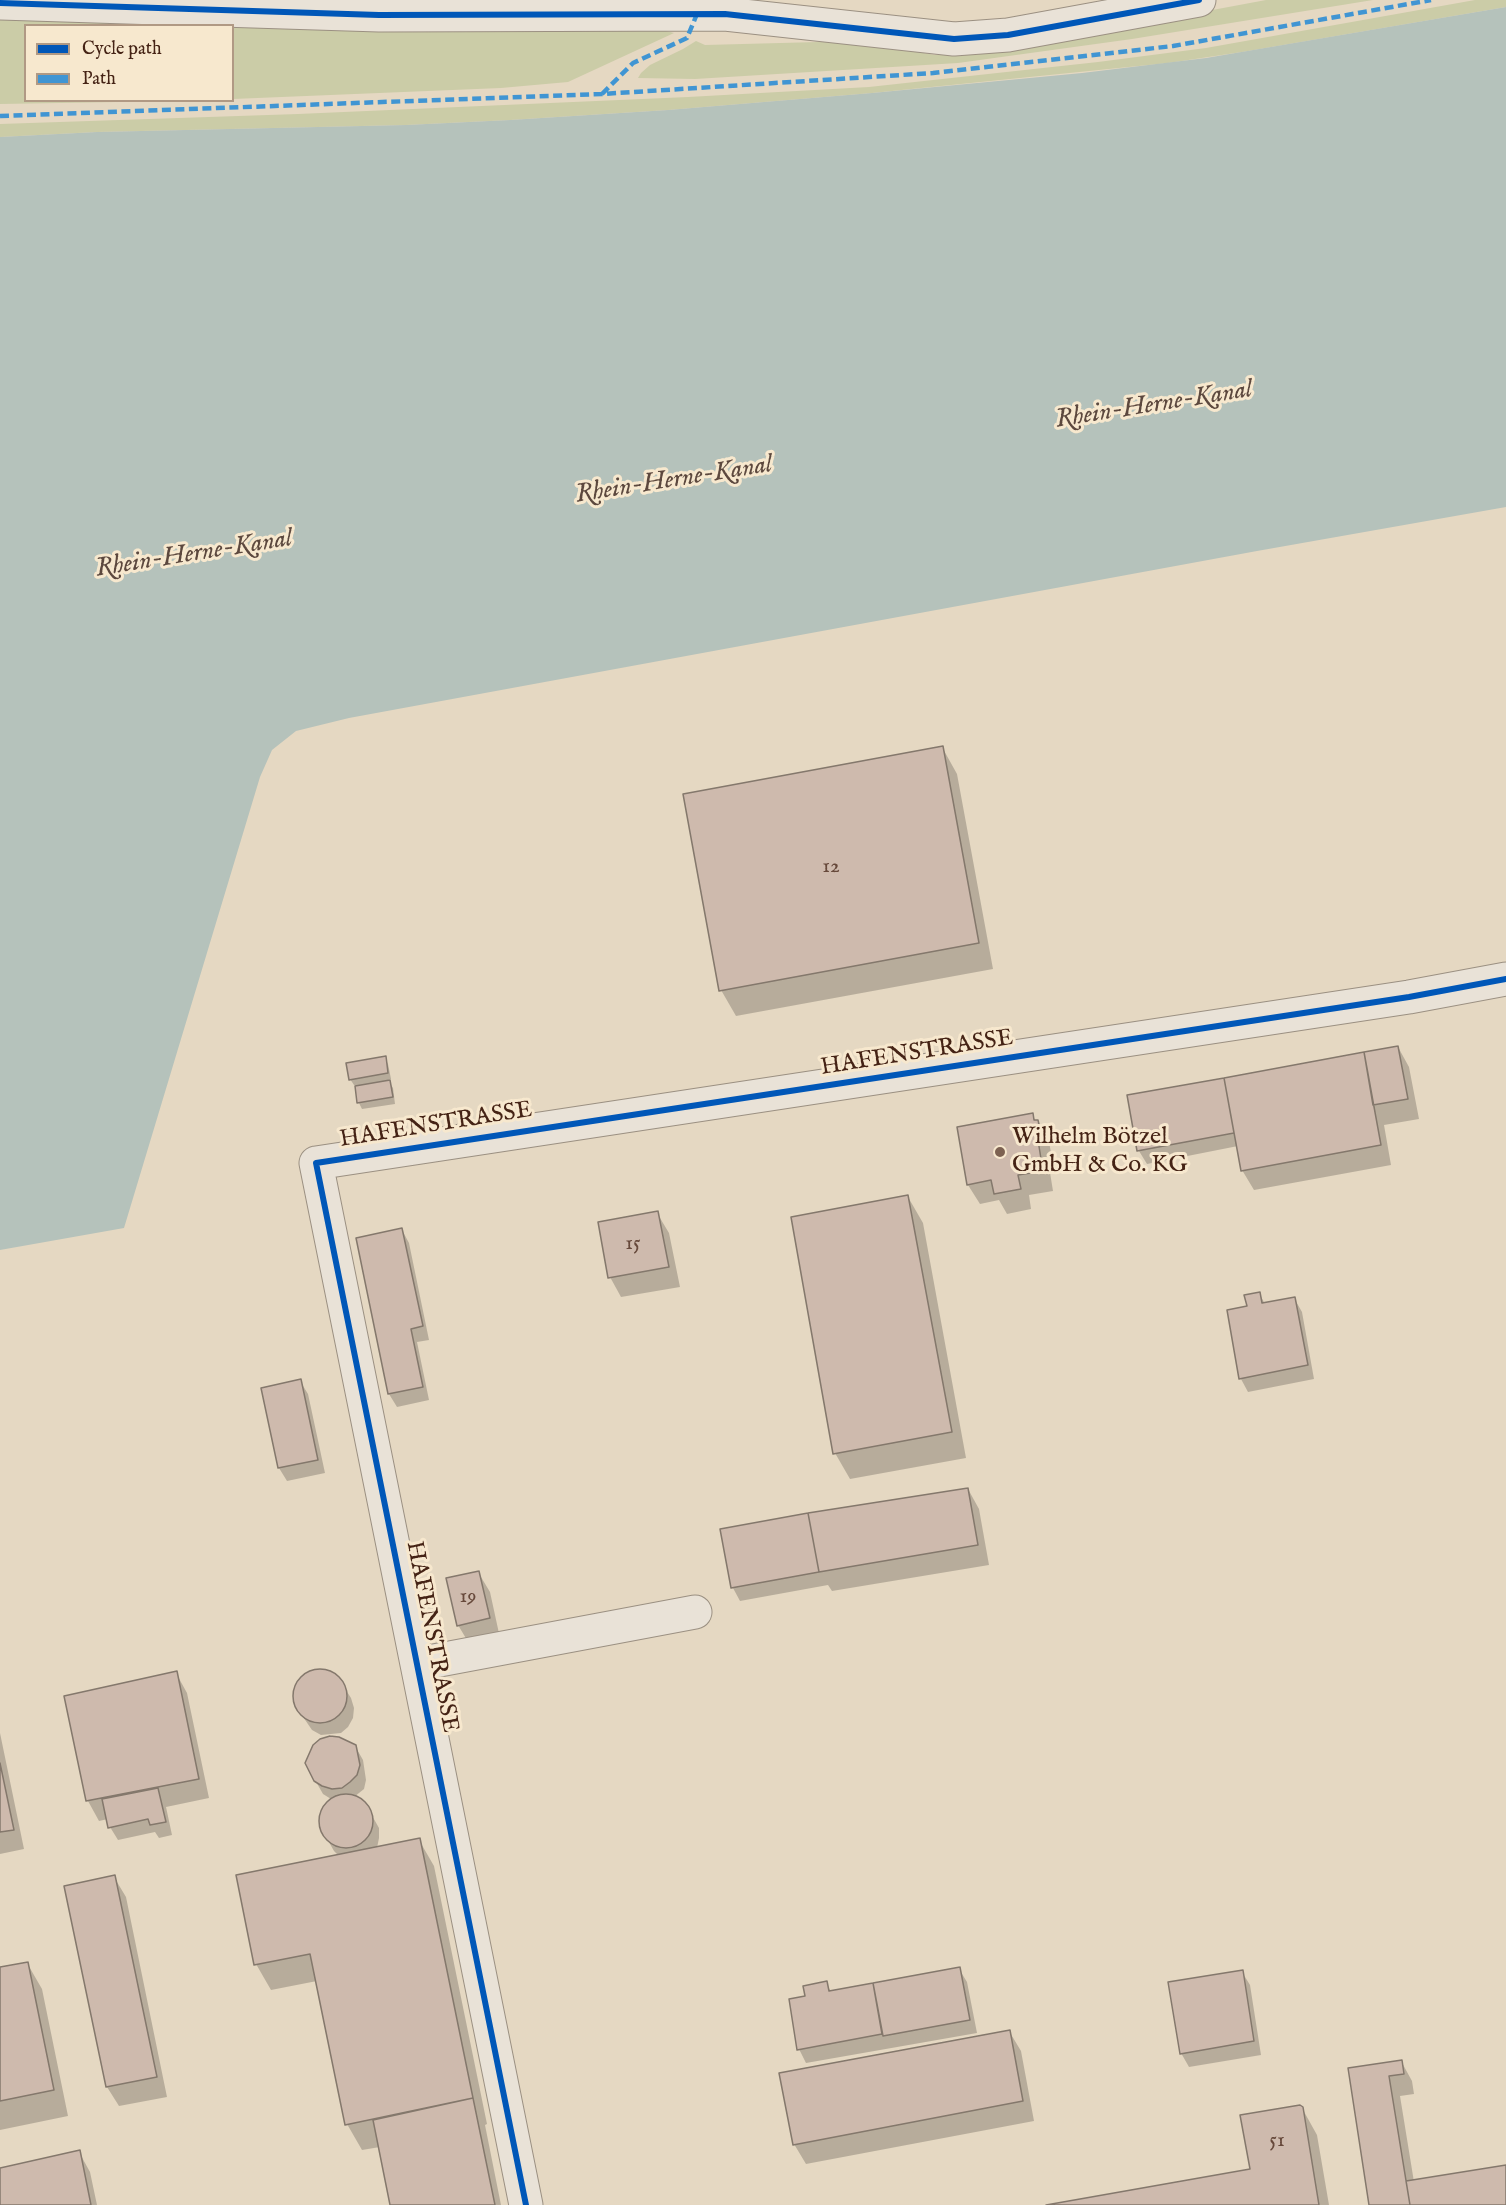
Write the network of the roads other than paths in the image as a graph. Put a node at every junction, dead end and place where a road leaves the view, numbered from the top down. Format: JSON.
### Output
{"nodes":[{"id":1,"x":1199,"y":0,"type":"edge"},
{"id":2,"x":0,"y":3,"type":"edge"},
{"id":3,"x":724,"y":7,"type":"edge"},
{"id":4,"x":1506,"y":979,"type":"edge"},
{"id":5,"x":695,"y":1612,"type":"dead end"},
{"id":6,"x":418,"y":1664,"type":"junction"},
{"id":7,"x":526,"y":2205,"type":"edge"}],
"edges":[{"from":1,"to":3,"type":"street"},
{"from":2,"to":3,"type":"street"},
{"from":4,"to":6,"type":"street","name":"HAFENSTRASSE"},
{"from":5,"to":6,"type":"street"},
{"from":6,"to":7,"type":"street","name":"HAFENSTRASSE"}]}
